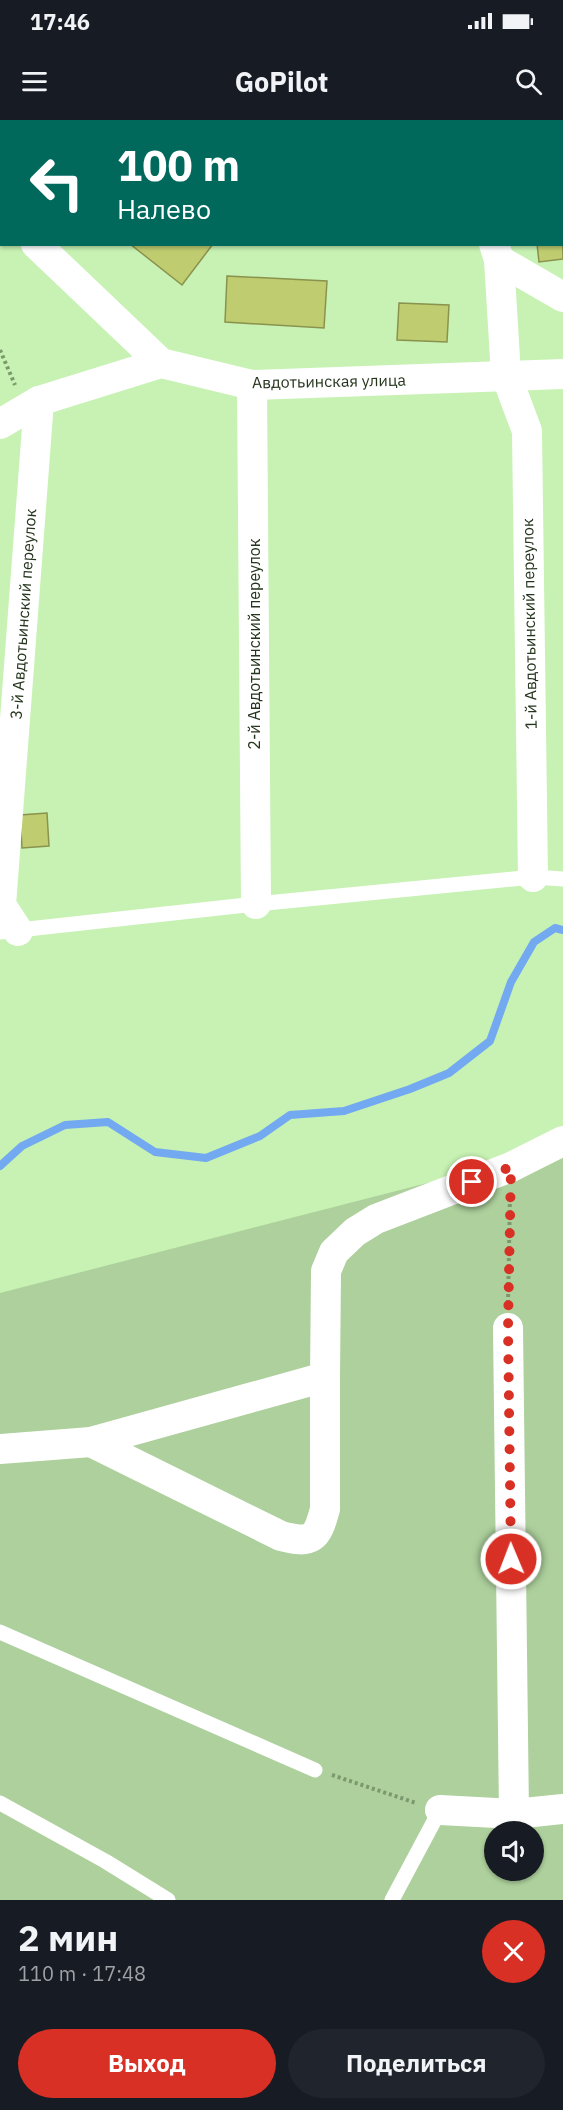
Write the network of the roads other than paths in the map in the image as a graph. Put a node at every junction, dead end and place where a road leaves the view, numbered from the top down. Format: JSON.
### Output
{"nodes":[{"id":1,"x":38,"y":246,"type":"edge"},
{"id":2,"x":496,"y":252,"type":"edge"},
{"id":3,"x":563,"y":297,"type":"edge"},
{"id":4,"x":161,"y":363,"type":"junction"},
{"id":5,"x":563,"y":374,"type":"edge"},
{"id":6,"x":507,"y":375,"type":"junction"},
{"id":7,"x":252,"y":385,"type":"junction"},
{"id":8,"x":39,"y":401,"type":"junction"},
{"id":9,"x":0,"y":424,"type":"edge"},
{"id":10,"x":533,"y":878,"type":"junction"},
{"id":11,"x":563,"y":879,"type":"edge"},
{"id":12,"x":256,"y":904,"type":"junction"},
{"id":13,"x":9,"y":931,"type":"edge"},
{"id":14,"x":563,"y":1141,"type":"edge"},
{"id":15,"x":508,"y":1328,"type":"road end"},
{"id":16,"x":325,"y":1377,"type":"junction"},
{"id":17,"x":91,"y":1442,"type":"junction"},
{"id":18,"x":0,"y":1449,"type":"edge"},
{"id":19,"x":0,"y":1632,"type":"edge"},
{"id":20,"x":315,"y":1770,"type":"road end"},
{"id":21,"x":0,"y":1803,"type":"edge"},
{"id":22,"x":563,"y":1809,"type":"edge"},
{"id":23,"x":440,"y":1810,"type":"joint"},
{"id":24,"x":514,"y":1814,"type":"junction"},
{"id":25,"x":168,"y":1900,"type":"edge"},
{"id":26,"x":392,"y":1900,"type":"edge"}],
"edges":[{"from":1,"to":4,"type":"street"},
{"from":2,"to":3,"type":"street"},
{"from":2,"to":6,"type":"street","name":"1-й Авдотьинский переулок"},
{"from":4,"to":7,"type":"street","name":"Авдотьинская улица"},
{"from":4,"to":8,"type":"street"},
{"from":5,"to":6,"type":"street","name":"Авдотьинская улица"},
{"from":6,"to":7,"type":"street","name":"Авдотьинская улица"},
{"from":6,"to":10,"type":"street","name":"1-й Авдотьинский переулок"},
{"from":7,"to":12,"type":"street","name":"2-й Авдотьинский переулок"},
{"from":8,"to":9,"type":"street"},
{"from":8,"to":13,"type":"street","name":"3-й Авдотьинский переулок"},
{"from":10,"to":11,"type":"lane"},
{"from":10,"to":12,"type":"lane"},
{"from":12,"to":13,"type":"lane"},
{"from":14,"to":16,"type":"street"},
{"from":15,"to":24,"type":"street"},
{"from":16,"to":17,"type":"street"},
{"from":16,"to":17,"type":"street"},
{"from":17,"to":18,"type":"street"},
{"from":19,"to":20,"type":"lane"},
{"from":21,"to":25,"type":"lane"},
{"from":22,"to":24,"type":"street"},
{"from":23,"to":24,"type":"street"},
{"from":23,"to":26,"type":"lane"}]}
